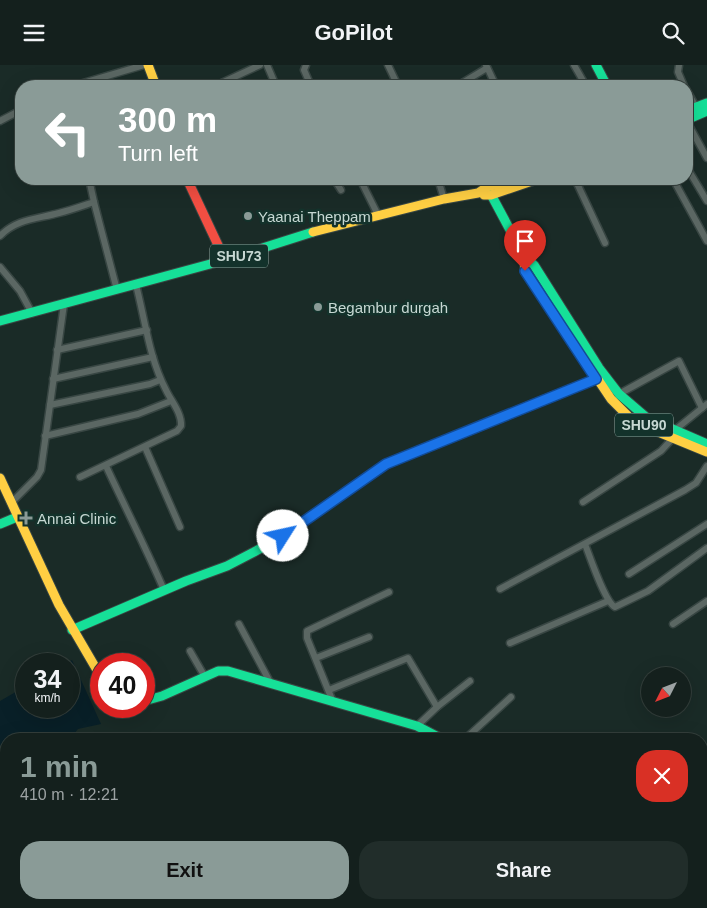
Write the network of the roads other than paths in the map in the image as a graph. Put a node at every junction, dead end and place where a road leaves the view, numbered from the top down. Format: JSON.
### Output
{"nodes":[{"id":1,"x":144,"y":65,"type":"edge"},
{"id":2,"x":148,"y":65,"type":"edge"},
{"id":3,"x":260,"y":65,"type":"edge"},
{"id":4,"x":267,"y":65,"type":"edge"},
{"id":5,"x":306,"y":65,"type":"edge"},
{"id":6,"x":388,"y":65,"type":"edge"},
{"id":7,"x":574,"y":65,"type":"edge"},
{"id":8,"x":596,"y":65,"type":"edge"},
{"id":9,"x":679,"y":65,"type":"edge"},
{"id":10,"x":487,"y":66,"type":"edge"},
{"id":11,"x":102,"y":77,"type":"junction"},
{"id":12,"x":92,"y":80,"type":"edge"},
{"id":13,"x":103,"y":80,"type":"edge"},
{"id":14,"x":154,"y":80,"type":"edge"},
{"id":15,"x":228,"y":80,"type":"edge"},
{"id":16,"x":273,"y":80,"type":"edge"},
{"id":17,"x":308,"y":80,"type":"edge"},
{"id":18,"x":395,"y":80,"type":"edge"},
{"id":19,"x":466,"y":80,"type":"edge"},
{"id":20,"x":493,"y":80,"type":"edge"},
{"id":21,"x":583,"y":80,"type":"edge"},
{"id":22,"x":601,"y":80,"type":"edge"},
{"id":23,"x":682,"y":80,"type":"edge"},
{"id":24,"x":693,"y":102,"type":"edge"},
{"id":25,"x":707,"y":103,"type":"edge"},
{"id":26,"x":696,"y":107,"type":"junction"},
{"id":27,"x":693,"y":108,"type":"edge"},
{"id":28,"x":707,"y":111,"type":"edge"},
{"id":29,"x":15,"y":114,"type":"edge"},
{"id":30,"x":693,"y":117,"type":"edge"},
{"id":31,"x":0,"y":121,"type":"edge"},
{"id":32,"x":693,"y":133,"type":"edge"},
{"id":33,"x":707,"y":159,"type":"edge"},
{"id":34,"x":693,"y":178,"type":"edge"},
{"id":35,"x":90,"y":185,"type":"edge"},
{"id":36,"x":190,"y":185,"type":"edge"},
{"id":37,"x":337,"y":185,"type":"edge"},
{"id":38,"x":363,"y":185,"type":"edge"},
{"id":39,"x":440,"y":185,"type":"edge"},
{"id":40,"x":504,"y":185,"type":"edge"},
{"id":41,"x":521,"y":185,"type":"edge"},
{"id":42,"x":578,"y":185,"type":"edge"},
{"id":43,"x":676,"y":185,"type":"edge"},
{"id":44,"x":510,"y":189,"type":"junction"},
{"id":45,"x":340,"y":190,"type":"dead end"},
{"id":46,"x":489,"y":191,"type":"junction"},
{"id":47,"x":444,"y":199,"type":"junction"},
{"id":48,"x":707,"y":201,"type":"edge"},
{"id":49,"x":94,"y":202,"type":"junction"},
{"id":50,"x":498,"y":209,"type":"junction"},
{"id":51,"x":378,"y":215,"type":"junction"},
{"id":52,"x":0,"y":236,"type":"edge"},
{"id":53,"x":707,"y":241,"type":"edge"},
{"id":54,"x":605,"y":243,"type":"dead end"},
{"id":55,"x":524,"y":256,"type":"junction"},
{"id":56,"x":225,"y":260,"type":"junction"},
{"id":57,"x":0,"y":267,"type":"edge"},
{"id":58,"x":136,"y":285,"type":"junction"},
{"id":59,"x":118,"y":290,"type":"junction"},
{"id":60,"x":64,"y":304,"type":"junction"},
{"id":61,"x":32,"y":313,"type":"junction"},
{"id":62,"x":0,"y":321,"type":"edge"},
{"id":63,"x":147,"y":330,"type":"junction"},
{"id":64,"x":57,"y":350,"type":"junction"},
{"id":65,"x":153,"y":357,"type":"junction"},
{"id":66,"x":53,"y":379,"type":"junction"},
{"id":67,"x":596,"y":379,"type":"junction"},
{"id":68,"x":160,"y":380,"type":"junction"},
{"id":69,"x":619,"y":394,"type":"junction"},
{"id":70,"x":171,"y":401,"type":"junction"},
{"id":71,"x":50,"y":405,"type":"junction"},
{"id":72,"x":704,"y":406,"type":"edge"},
{"id":73,"x":674,"y":434,"type":"junction"},
{"id":74,"x":45,"y":436,"type":"junction"},
{"id":75,"x":707,"y":444,"type":"edge"},
{"id":76,"x":145,"y":447,"type":"junction"},
{"id":77,"x":707,"y":452,"type":"edge"},
{"id":78,"x":106,"y":466,"type":"junction"},
{"id":79,"x":707,"y":466,"type":"edge"},
{"id":80,"x":80,"y":477,"type":"dead end"},
{"id":81,"x":0,"y":478,"type":"edge"},
{"id":82,"x":583,"y":502,"type":"dead end"},
{"id":83,"x":11,"y":503,"type":"junction"},
{"id":84,"x":17,"y":517,"type":"junction"},
{"id":85,"x":707,"y":524,"type":"edge"},
{"id":86,"x":0,"y":525,"type":"edge"},
{"id":87,"x":180,"y":527,"type":"dead end"},
{"id":88,"x":585,"y":544,"type":"junction"},
{"id":89,"x":707,"y":548,"type":"edge"},
{"id":90,"x":629,"y":574,"type":"dead end"},
{"id":91,"x":500,"y":589,"type":"dead end"},
{"id":92,"x":164,"y":590,"type":"junction"},
{"id":93,"x":389,"y":592,"type":"dead end"},
{"id":94,"x":608,"y":601,"type":"junction"},
{"id":95,"x":707,"y":601,"type":"edge"},
{"id":96,"x":239,"y":624,"type":"dead end"},
{"id":97,"x":673,"y":624,"type":"dead end"},
{"id":98,"x":72,"y":630,"type":"junction"},
{"id":99,"x":368,"y":637,"type":"dead end"},
{"id":100,"x":510,"y":643,"type":"dead end"},
{"id":101,"x":190,"y":651,"type":"dead end"},
{"id":102,"x":316,"y":658,"type":"junction"},
{"id":103,"x":90,"y":659,"type":"edge"},
{"id":104,"x":205,"y":677,"type":"junction"},
{"id":105,"x":270,"y":681,"type":"junction"},
{"id":106,"x":470,"y":681,"type":"dead end"},
{"id":107,"x":329,"y":690,"type":"junction"},
{"id":108,"x":511,"y":697,"type":"dead end"},
{"id":109,"x":155,"y":698,"type":"edge"},
{"id":110,"x":333,"y":702,"type":"junction"},
{"id":111,"x":437,"y":707,"type":"junction"},
{"id":112,"x":417,"y":726,"type":"junction"},
{"id":113,"x":430,"y":733,"type":"edge"},
{"id":114,"x":471,"y":733,"type":"edge"}],
"edges":[{"from":1,"to":11,"type":"street"},
{"from":2,"to":14,"type":"main road"},
{"from":3,"to":15,"type":"street"},
{"from":4,"to":16,"type":"street"},
{"from":5,"to":17,"type":"street"},
{"from":6,"to":18,"type":"street"},
{"from":7,"to":21,"type":"street"},
{"from":8,"to":22,"type":"main road"},
{"from":9,"to":23,"type":"street"},
{"from":10,"to":19,"type":"street"},
{"from":10,"to":20,"type":"street"},
{"from":11,"to":12,"type":"street"},
{"from":11,"to":13,"type":"street"},
{"from":24,"to":26,"type":"street"},
{"from":25,"to":26,"type":"main road"},
{"from":26,"to":27,"type":"main road"},
{"from":28,"to":30,"type":"main road"},
{"from":29,"to":31,"type":"street"},
{"from":32,"to":33,"type":"street"},
{"from":34,"to":48,"type":"street"},
{"from":35,"to":49,"type":"street"},
{"from":36,"to":56,"type":"main road"},
{"from":37,"to":45,"type":"street"},
{"from":38,"to":51,"type":"street"},
{"from":39,"to":47,"type":"street"},
{"from":40,"to":46,"type":"main road","number":"SHU73"},
{"from":41,"to":44,"type":"main road"},
{"from":42,"to":54,"type":"street"},
{"from":43,"to":53,"type":"street"},
{"from":44,"to":46,"type":"main road"},
{"from":44,"to":50,"type":"main road"},
{"from":46,"to":47,"type":"main road","number":"SHU73"},
{"from":46,"to":50,"type":"main road","number":"SHU90"},
{"from":47,"to":51,"type":"main road","number":"SHU73"},
{"from":49,"to":52,"type":"street"},
{"from":49,"to":59,"type":"street"},
{"from":50,"to":55,"type":"main road","number":"SHU90"},
{"from":51,"to":56,"type":"main road","number":"SHU73"},
{"from":55,"to":67,"type":"main road","number":"SHU90"},
{"from":55,"to":69,"type":"main road"},
{"from":56,"to":58,"type":"main road","number":"SHU73"},
{"from":57,"to":61,"type":"street"},
{"from":58,"to":59,"type":"main road","number":"SHU73"},
{"from":58,"to":63,"type":"street"},
{"from":59,"to":60,"type":"main road","number":"SHU73"},
{"from":60,"to":61,"type":"main road","number":"SHU73"},
{"from":60,"to":64,"type":"street"},
{"from":61,"to":62,"type":"main road","number":"SHU73"},
{"from":63,"to":64,"type":"street"},
{"from":63,"to":65,"type":"street"},
{"from":64,"to":66,"type":"street"},
{"from":65,"to":66,"type":"street"},
{"from":65,"to":68,"type":"street"},
{"from":66,"to":71,"type":"street"},
{"from":67,"to":73,"type":"main road","number":"SHU90"},
{"from":67,"to":92,"type":"main road"},
{"from":68,"to":70,"type":"street"},
{"from":68,"to":71,"type":"street"},
{"from":69,"to":72,"type":"street"},
{"from":69,"to":73,"type":"main road"},
{"from":70,"to":74,"type":"street"},
{"from":70,"to":76,"type":"street"},
{"from":71,"to":74,"type":"street"},
{"from":72,"to":73,"type":"street"},
{"from":73,"to":75,"type":"main road"},
{"from":73,"to":77,"type":"main road","number":"SHU90"},
{"from":73,"to":82,"type":"street"},
{"from":74,"to":83,"type":"street"},
{"from":76,"to":78,"type":"street"},
{"from":76,"to":87,"type":"street"},
{"from":78,"to":80,"type":"street"},
{"from":78,"to":92,"type":"street"},
{"from":79,"to":88,"type":"street"},
{"from":81,"to":83,"type":"main road"},
{"from":83,"to":84,"type":"main road"},
{"from":84,"to":86,"type":"main road"},
{"from":84,"to":98,"type":"main road"},
{"from":85,"to":90,"type":"street"},
{"from":88,"to":91,"type":"street"},
{"from":88,"to":94,"type":"street"},
{"from":89,"to":94,"type":"street"},
{"from":92,"to":98,"type":"main road"},
{"from":93,"to":102,"type":"street"},
{"from":94,"to":100,"type":"street"},
{"from":95,"to":97,"type":"street"},
{"from":96,"to":105,"type":"street"},
{"from":98,"to":103,"type":"main road"},
{"from":99,"to":102,"type":"street"},
{"from":101,"to":104,"type":"street"},
{"from":102,"to":107,"type":"street"},
{"from":104,"to":105,"type":"main road"},
{"from":104,"to":109,"type":"main road"},
{"from":105,"to":110,"type":"main road"},
{"from":106,"to":111,"type":"street"},
{"from":107,"to":110,"type":"street"},
{"from":107,"to":111,"type":"street"},
{"from":108,"to":114,"type":"street"},
{"from":110,"to":112,"type":"main road"},
{"from":111,"to":112,"type":"street"},
{"from":112,"to":113,"type":"main road"}]}
